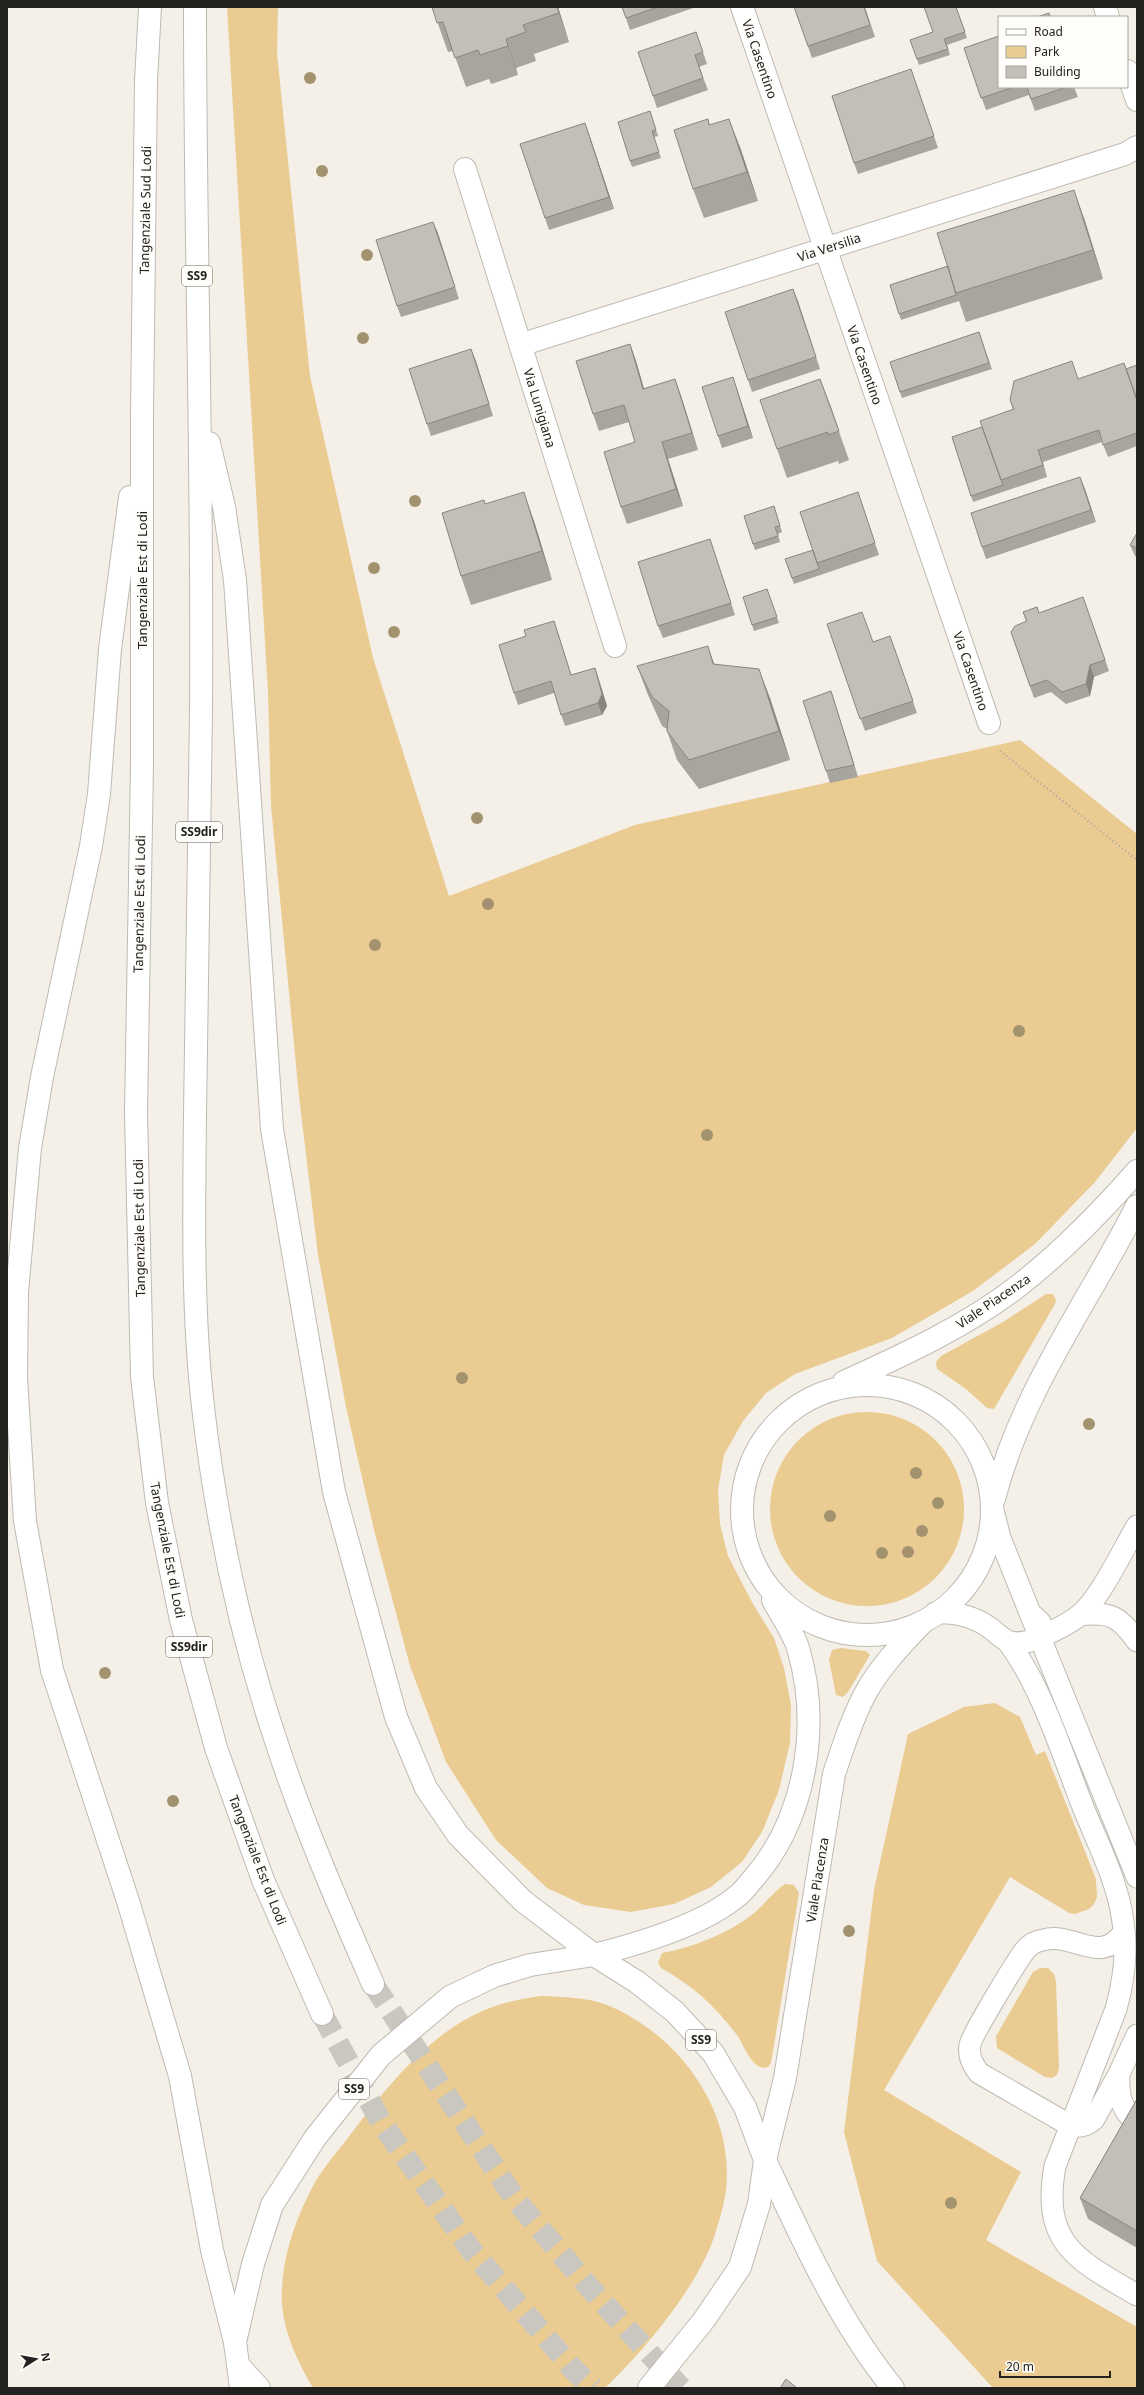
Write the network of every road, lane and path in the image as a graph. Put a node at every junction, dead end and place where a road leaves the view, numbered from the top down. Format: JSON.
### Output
{"nodes":[{"id":1,"x":150,"y":7,"type":"edge"},
{"id":2,"x":195,"y":7,"type":"edge"},
{"id":3,"x":742,"y":7,"type":"edge"},
{"id":4,"x":1128,"y":74,"type":"edge"},
{"id":5,"x":1137,"y":100,"type":"edge"},
{"id":6,"x":1137,"y":147,"type":"edge"},
{"id":7,"x":465,"y":169,"type":"dead end"},
{"id":8,"x":825,"y":249,"type":"junction"},
{"id":9,"x":520,"y":345,"type":"junction"},
{"id":10,"x":199,"y":405,"type":"junction"},
{"id":11,"x":142,"y":413,"type":"junction"},
{"id":12,"x":615,"y":646,"type":"dead end"},
{"id":13,"x":989,"y":723,"type":"joint"},
{"id":14,"x":1137,"y":860,"type":"edge"},
{"id":15,"x":1137,"y":1171,"type":"edge"},
{"id":16,"x":1137,"y":1206,"type":"edge"},
{"id":17,"x":821,"y":1392,"type":"junction"},
{"id":18,"x":992,"y":1506,"type":"junction"},
{"id":19,"x":1137,"y":1526,"type":"edge"},
{"id":20,"x":767,"y":1586,"type":"junction"},
{"id":21,"x":1030,"y":1613,"type":"junction"},
{"id":22,"x":929,"y":1618,"type":"junction"},
{"id":23,"x":1072,"y":1621,"type":"junction"},
{"id":24,"x":1039,"y":1637,"type":"junction"},
{"id":25,"x":1137,"y":1641,"type":"edge"},
{"id":26,"x":1008,"y":1642,"type":"junction"},
{"id":27,"x":1137,"y":1877,"type":"edge"},
{"id":28,"x":1124,"y":1932,"type":"junction"},
{"id":29,"x":594,"y":1955,"type":"junction"},
{"id":30,"x":373,"y":1984,"type":"tunnel mouth"},
{"id":31,"x":322,"y":2014,"type":"tunnel mouth"},
{"id":32,"x":1137,"y":2035,"type":"edge"},
{"id":33,"x":1119,"y":2074,"type":"junction"},
{"id":34,"x":1137,"y":2122,"type":"edge"},
{"id":35,"x":1071,"y":2126,"type":"junction"},
{"id":36,"x":765,"y":2160,"type":"junction"},
{"id":37,"x":1137,"y":2295,"type":"edge"},
{"id":38,"x":235,"y":2342,"type":"junction"},
{"id":39,"x":239,"y":2366,"type":"junction"},
{"id":40,"x":241,"y":2388,"type":"edge"},
{"id":41,"x":259,"y":2388,"type":"edge"},
{"id":42,"x":649,"y":2388,"type":"edge"},
{"id":43,"x":893,"y":2388,"type":"edge"}],
"edges":[{"from":1,"to":11,"type":"main road","name":"Tangenziale Sud Lodi"},
{"from":2,"to":10,"type":"main road","number":"SS9"},
{"from":3,"to":8,"type":"main road","name":"Via Casentino"},
{"from":4,"to":5,"type":"main road"},
{"from":6,"to":8,"type":"main road","name":"Via Versilia"},
{"from":7,"to":9,"type":"main road","name":"Via Lunigiana"},
{"from":8,"to":9,"type":"main road","name":"Via Versilia"},
{"from":8,"to":13,"type":"main road","name":"Via Casentino"},
{"from":9,"to":12,"type":"main road","name":"Via Lunigiana"},
{"from":10,"to":29,"type":"main road"},
{"from":10,"to":30,"type":"main road","number":"SS9dir"},
{"from":11,"to":31,"type":"main road","name":"Tangenziale Est di Lodi","number":"SS9dir"},
{"from":11,"to":38,"type":"main road"},
{"from":13,"to":14,"type":"path"},
{"from":15,"to":17,"type":"main road","name":"Viale Piacenza"},
{"from":16,"to":18,"type":"main road"},
{"from":17,"to":18,"type":"main road"},
{"from":17,"to":20,"type":"main road"},
{"from":18,"to":21,"type":"lane"},
{"from":18,"to":22,"type":"main road"},
{"from":19,"to":23,"type":"lane"},
{"from":20,"to":22,"type":"main road"},
{"from":20,"to":29,"type":"main road"},
{"from":21,"to":23,"type":"lane"},
{"from":21,"to":24,"type":"lane"},
{"from":22,"to":26,"type":"lane"},
{"from":22,"to":36,"type":"main road","name":"Viale Piacenza"},
{"from":23,"to":24,"type":"lane"},
{"from":23,"to":25,"type":"lane"},
{"from":24,"to":26,"type":"lane"},
{"from":24,"to":27,"type":"lane"},
{"from":26,"to":28,"type":"lane"},
{"from":28,"to":35,"type":"lane"},
{"from":28,"to":35,"type":"lane"},
{"from":29,"to":36,"type":"main road","number":"SS9"},
{"from":29,"to":38,"type":"main road","number":"SS9"},
{"from":32,"to":33,"type":"lane"},
{"from":33,"to":34,"type":"lane"},
{"from":33,"to":35,"type":"lane"},
{"from":35,"to":37,"type":"lane"},
{"from":36,"to":42,"type":"main road","number":"SS9"},
{"from":36,"to":43,"type":"main road"},
{"from":38,"to":39,"type":"main road","number":"SS9"},
{"from":39,"to":40,"type":"main road"},
{"from":39,"to":41,"type":"main road"}]}
